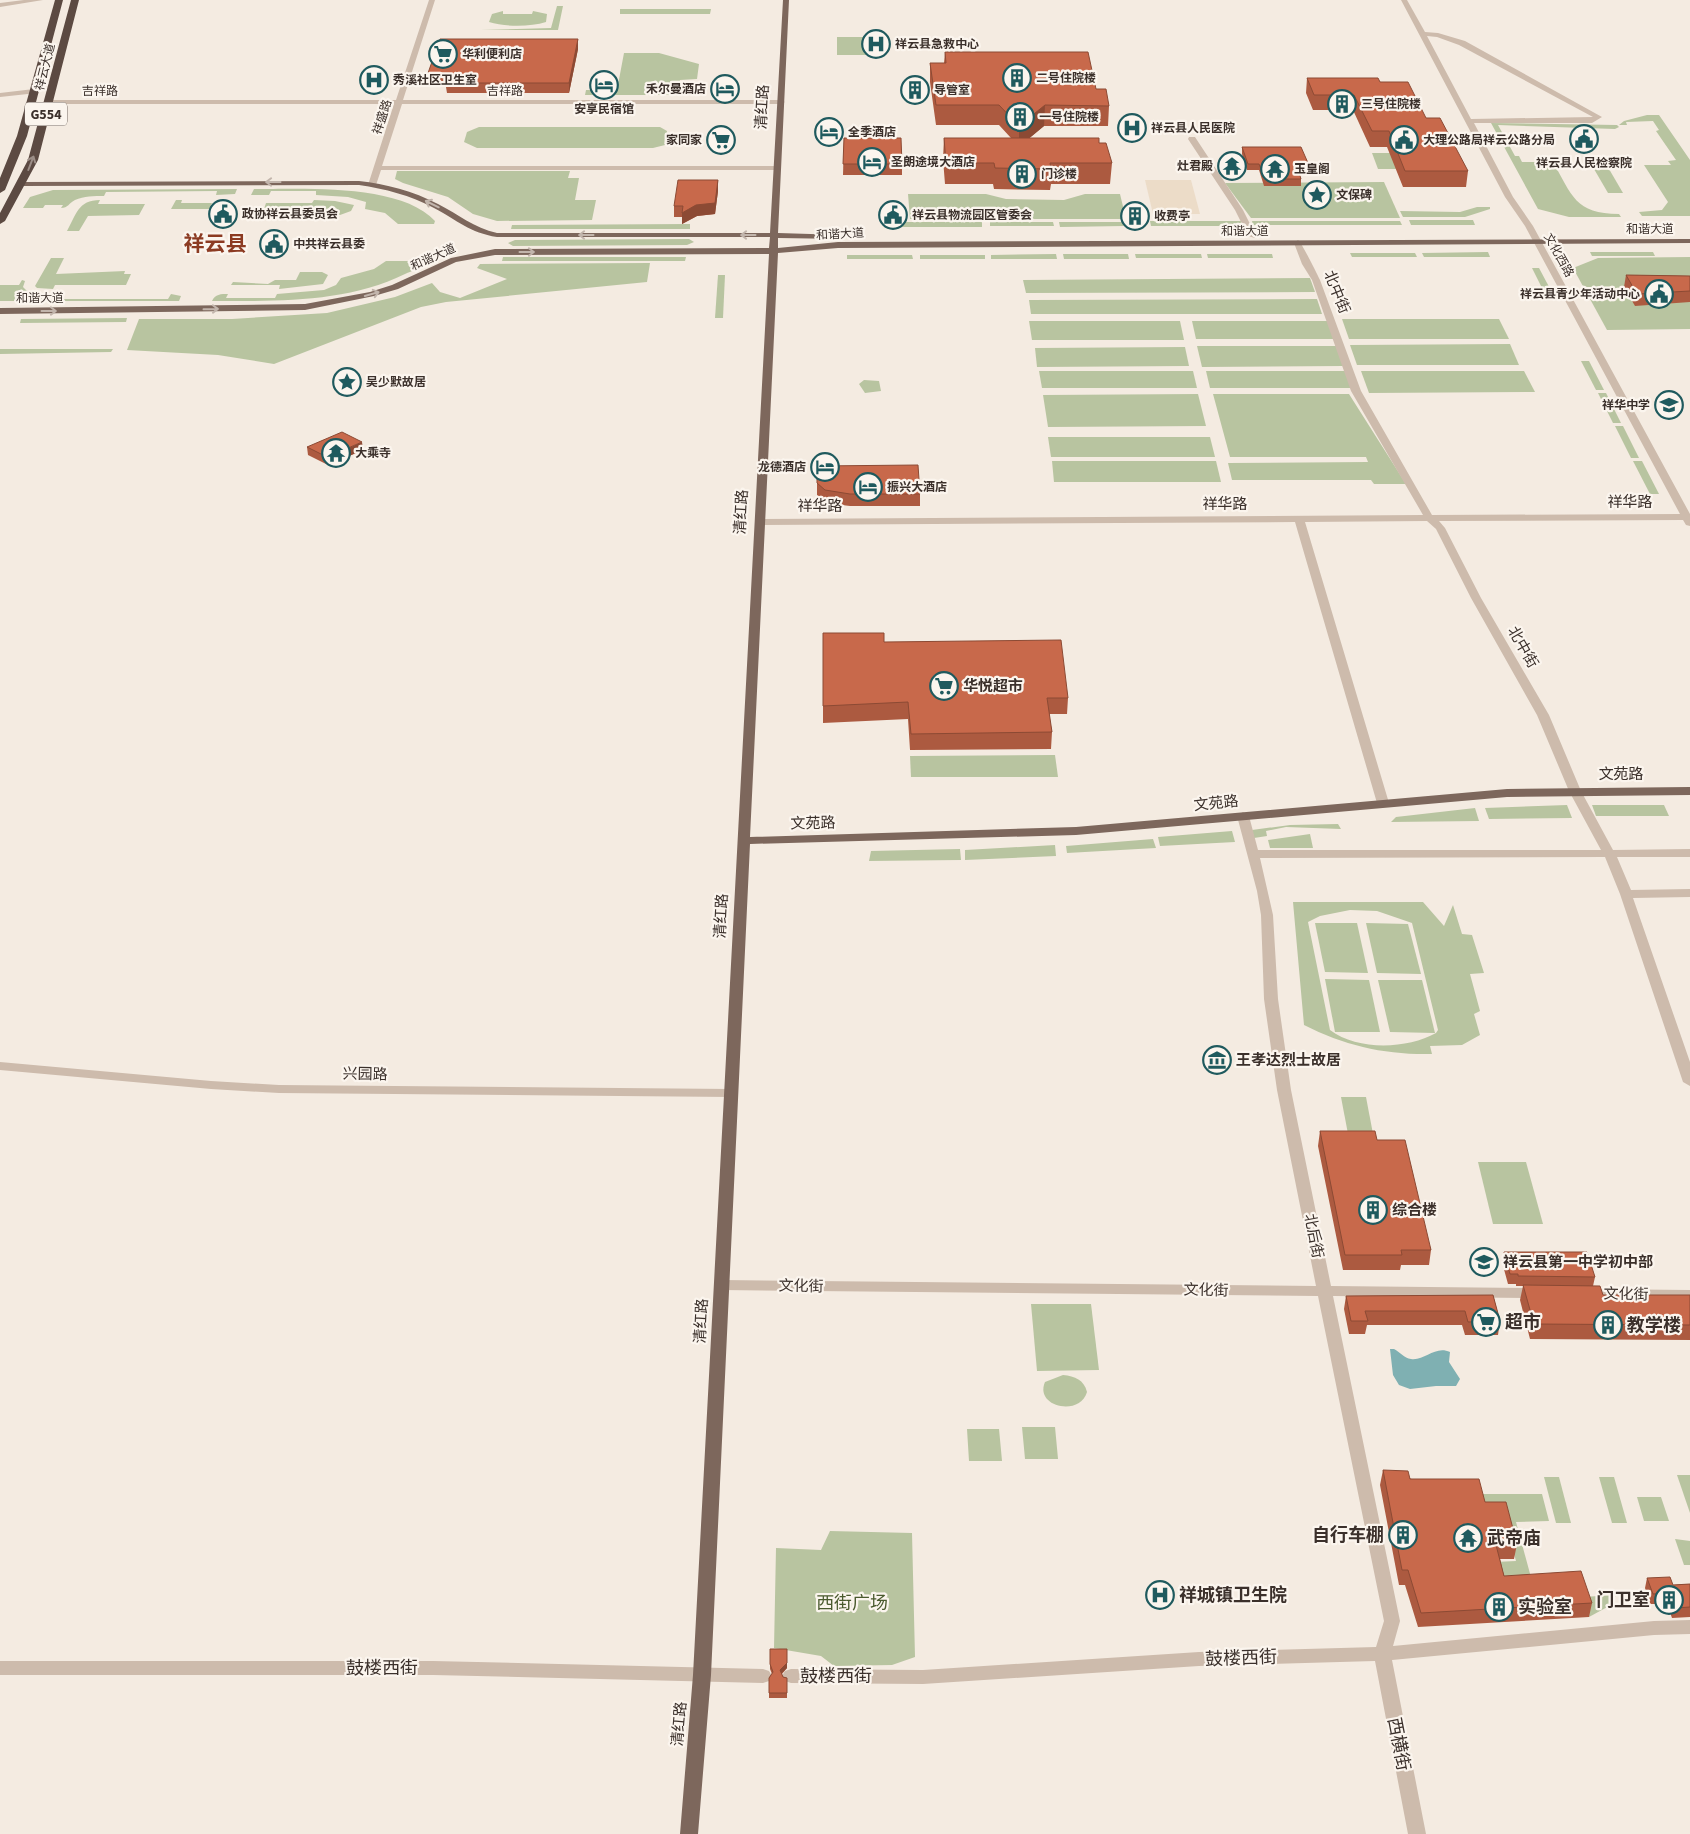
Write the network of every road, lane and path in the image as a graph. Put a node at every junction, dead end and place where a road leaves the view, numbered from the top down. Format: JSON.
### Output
{"nodes":[{"id":1,"x":40,"y":0,"type":"edge"},
{"id":2,"x":59,"y":0,"type":"edge"},
{"id":3,"x":75,"y":0,"type":"edge"},
{"id":4,"x":432,"y":0,"type":"edge"},
{"id":5,"x":786,"y":0,"type":"edge"},
{"id":6,"x":1404,"y":0,"type":"edge"},
{"id":7,"x":0,"y":5,"type":"edge"},
{"id":8,"x":1422,"y":34,"type":"junction"},
{"id":9,"x":34,"y":91,"type":"junction"},
{"id":10,"x":0,"y":94,"type":"edge"},
{"id":11,"x":49,"y":102,"type":"junction"},
{"id":12,"x":399,"y":102,"type":"junction"},
{"id":13,"x":781,"y":102,"type":"junction"},
{"id":14,"x":31,"y":103,"type":"junction"},
{"id":15,"x":1469,"y":122,"type":"junction"},
{"id":16,"x":1192,"y":139,"type":"dead end"},
{"id":17,"x":377,"y":168,"type":"junction"},
{"id":18,"x":777,"y":168,"type":"junction"},
{"id":19,"x":22,"y":184,"type":"junction"},
{"id":20,"x":372,"y":185,"type":"junction"},
{"id":21,"x":0,"y":190,"type":"edge"},
{"id":22,"x":0,"y":221,"type":"edge"},
{"id":23,"x":1690,"y":234,"type":"edge"},
{"id":24,"x":774,"y":235,"type":"junction"},
{"id":25,"x":1252,"y":236,"type":"junction"},
{"id":26,"x":1536,"y":238,"type":"junction"},
{"id":27,"x":1690,"y":241,"type":"edge"},
{"id":28,"x":475,"y":243,"type":"junction"},
{"id":29,"x":1298,"y":243,"type":"junction"},
{"id":30,"x":773,"y":251,"type":"junction"},
{"id":31,"x":0,"y":311,"type":"edge"},
{"id":32,"x":1429,"y":518,"type":"junction"},
{"id":33,"x":1299,"y":519,"type":"junction"},
{"id":34,"x":1689,"y":519,"type":"edge"},
{"id":35,"x":760,"y":522,"type":"junction"},
{"id":36,"x":1575,"y":791,"type":"junction"},
{"id":37,"x":1690,"y":791,"type":"edge"},
{"id":38,"x":1383,"y":803,"type":"junction"},
{"id":39,"x":1243,"y":816,"type":"junction"},
{"id":40,"x":744,"y":840,"type":"junction"},
{"id":41,"x":1609,"y":853,"type":"junction"},
{"id":42,"x":1690,"y":853,"type":"edge"},
{"id":43,"x":1254,"y":854,"type":"junction"},
{"id":44,"x":1690,"y":893,"type":"edge"},
{"id":45,"x":1626,"y":894,"type":"junction"},
{"id":46,"x":0,"y":1066,"type":"edge"},
{"id":47,"x":1690,"y":1082,"type":"edge"},
{"id":48,"x":731,"y":1093,"type":"junction"},
{"id":49,"x":721,"y":1285,"type":"junction"},
{"id":50,"x":1325,"y":1291,"type":"junction"},
{"id":51,"x":1552,"y":1294,"type":"edge"},
{"id":52,"x":1572,"y":1294,"type":"edge"},
{"id":53,"x":1690,"y":1295,"type":"edge"},
{"id":54,"x":1690,"y":1627,"type":"edge"},
{"id":55,"x":1382,"y":1654,"type":"junction"},
{"id":56,"x":0,"y":1668,"type":"edge"},
{"id":57,"x":702,"y":1674,"type":"junction"},
{"id":58,"x":763,"y":1676,"type":"dead end"},
{"id":59,"x":791,"y":1676,"type":"dead end"},
{"id":60,"x":688,"y":1834,"type":"edge"},
{"id":61,"x":1417,"y":1834,"type":"edge"}],
"edges":[{"from":1,"to":7,"type":"street"},
{"from":2,"to":9,"type":"highway","name":"祥云大道","number":"G554"},
{"from":3,"to":11,"type":"highway","name":"祥云大道","number":"G554"},
{"from":4,"to":12,"type":"street","name":"祥盛路"},
{"from":5,"to":13,"type":"main road","name":"清红路"},
{"from":6,"to":8,"type":"street","name":"文化西路"},
{"from":8,"to":15,"type":"street","name":"文化西路"},
{"from":8,"to":15,"type":"street"},
{"from":9,"to":10,"type":"street"},
{"from":9,"to":14,"type":"highway","name":"祥云大道","number":"G554"},
{"from":11,"to":12,"type":"street","name":"吉祥路"},
{"from":11,"to":14,"type":"highway"},
{"from":19,"to":11,"type":"highway","name":"祥云大道","number":"G554","one_way":true},
{"from":12,"to":13,"type":"street","name":"吉祥路"},
{"from":12,"to":17,"type":"street","name":"祥盛路"},
{"from":13,"to":18,"type":"main road","name":"清红路"},
{"from":14,"to":21,"type":"highway","name":"祥云大道","number":"G554"},
{"from":15,"to":26,"type":"street","name":"文化西路"},
{"from":16,"to":25,"type":"street"},
{"from":17,"to":18,"type":"street"},
{"from":17,"to":20,"type":"street","name":"祥盛路"},
{"from":18,"to":24,"type":"main road","name":"清红路"},
{"from":20,"to":19,"type":"main road","name":"和谐大道","one_way":true},
{"from":19,"to":22,"type":"highway","name":"祥云大道","number":"G554"},
{"from":28,"to":20,"type":"main road","name":"和谐大道","one_way":true},
{"from":23,"to":26,"type":"main road","name":"和谐大道"},
{"from":24,"to":25,"type":"main road","name":"和谐大道"},
{"from":24,"to":28,"type":"main road","name":"和谐大道","one_way":true},
{"from":24,"to":30,"type":"main road","name":"清红路"},
{"from":25,"to":26,"type":"main road","name":"和谐大道"},
{"from":26,"to":27,"type":"main road","name":"和谐大道"},
{"from":26,"to":29,"type":"main road","name":"和谐大道"},
{"from":26,"to":34,"type":"street","name":"文化西路"},
{"from":28,"to":30,"type":"main road","name":"和谐大道","one_way":true},
{"from":31,"to":28,"type":"main road","name":"和谐大道","one_way":true},
{"from":29,"to":30,"type":"main road","name":"和谐大道"},
{"from":29,"to":32,"type":"street","name":"北中街"},
{"from":30,"to":35,"type":"main road","name":"清红路"},
{"from":32,"to":33,"type":"street","name":"祥华路"},
{"from":32,"to":34,"type":"street","name":"祥华路"},
{"from":32,"to":36,"type":"street","name":"北中街"},
{"from":33,"to":35,"type":"street","name":"祥华路"},
{"from":33,"to":38,"type":"street"},
{"from":35,"to":40,"type":"main road","name":"清红路"},
{"from":36,"to":37,"type":"main road","name":"文苑路"},
{"from":36,"to":38,"type":"main road","name":"文苑路"},
{"from":36,"to":41,"type":"street","name":"北中街"},
{"from":38,"to":39,"type":"main road","name":"文苑路"},
{"from":39,"to":40,"type":"main road","name":"文苑路"},
{"from":39,"to":43,"type":"street","name":"北后街"},
{"from":40,"to":48,"type":"main road","name":"清红路"},
{"from":41,"to":42,"type":"street"},
{"from":41,"to":43,"type":"street"},
{"from":41,"to":45,"type":"street","name":"北中街"},
{"from":43,"to":50,"type":"street","name":"北后街"},
{"from":44,"to":45,"type":"street"},
{"from":45,"to":47,"type":"street","name":"北中街"},
{"from":46,"to":48,"type":"street","name":"兴园路"},
{"from":48,"to":49,"type":"main road","name":"清红路"},
{"from":49,"to":50,"type":"street","name":"文化街"},
{"from":49,"to":57,"type":"main road","name":"清红路"},
{"from":50,"to":51,"type":"street","name":"文化街"},
{"from":50,"to":55,"type":"street","name":"北后街"},
{"from":52,"to":53,"type":"street","name":"文化街"},
{"from":54,"to":55,"type":"street","name":"鼓楼西街"},
{"from":55,"to":59,"type":"street","name":"鼓楼西街"},
{"from":55,"to":61,"type":"street","name":"西横街"},
{"from":56,"to":57,"type":"street","name":"鼓楼西街"},
{"from":57,"to":58,"type":"street","name":"鼓楼西街"},
{"from":57,"to":60,"type":"main road","name":"清红路"}]}
